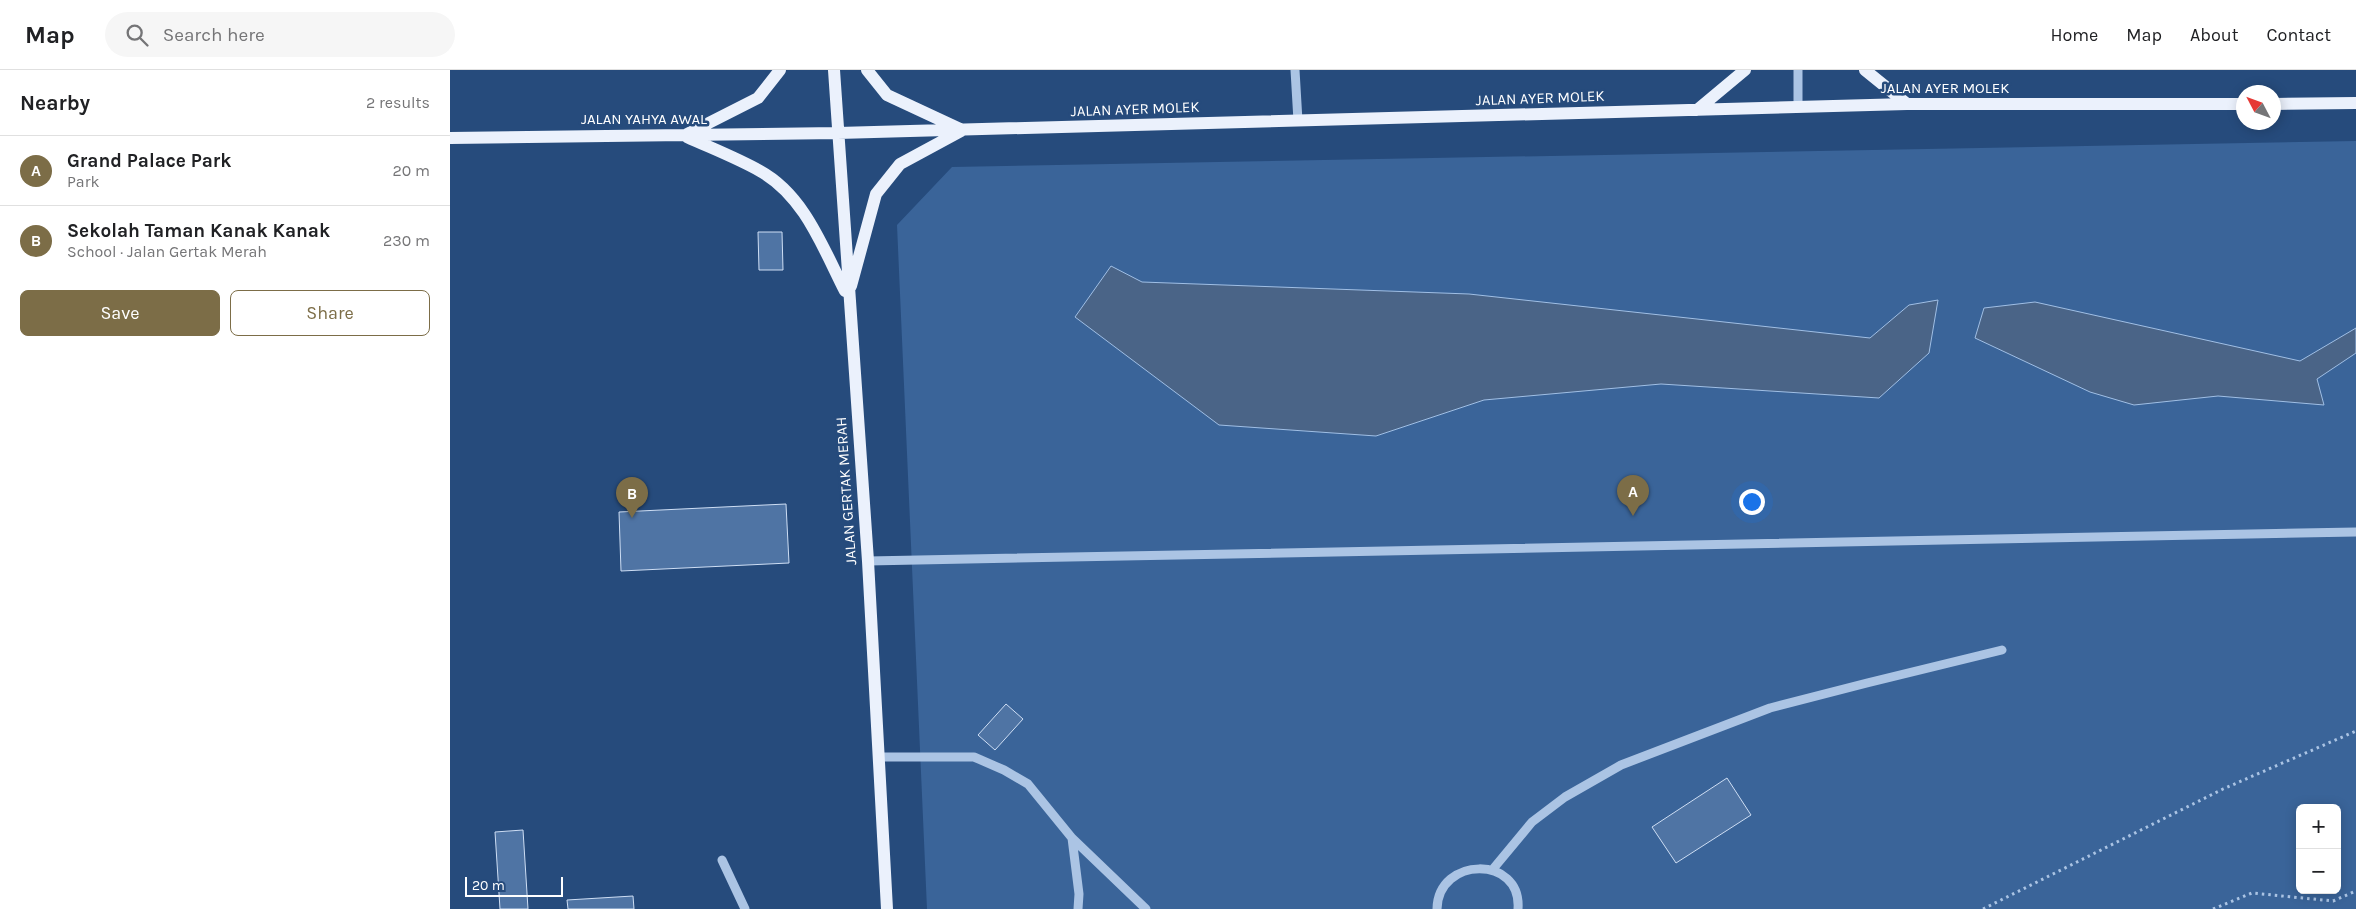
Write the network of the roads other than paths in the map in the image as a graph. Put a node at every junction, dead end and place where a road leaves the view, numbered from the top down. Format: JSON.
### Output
{"nodes":[{"id":1,"x":780,"y":70,"type":"edge"},
{"id":2,"x":834,"y":70,"type":"edge"},
{"id":3,"x":867,"y":70,"type":"edge"},
{"id":4,"x":1296,"y":70,"type":"edge"},
{"id":5,"x":1746,"y":70,"type":"edge"},
{"id":6,"x":1798,"y":70,"type":"edge"},
{"id":7,"x":1865,"y":70,"type":"edge"},
{"id":8,"x":2356,"y":103,"type":"edge"},
{"id":9,"x":1907,"y":104,"type":"junction"},
{"id":10,"x":2236,"y":104,"type":"edge"},
{"id":11,"x":2281,"y":104,"type":"edge"},
{"id":12,"x":1798,"y":107,"type":"junction"},
{"id":13,"x":1697,"y":110,"type":"junction"},
{"id":14,"x":1298,"y":121,"type":"junction"},
{"id":15,"x":963,"y":130,"type":"junction"},
{"id":16,"x":838,"y":133,"type":"junction"},
{"id":17,"x":685,"y":136,"type":"junction"},
{"id":18,"x":450,"y":138,"type":"edge"},
{"id":19,"x":848,"y":296,"type":"junction"},
{"id":20,"x":2356,"y":532,"type":"edge"},
{"id":21,"x":868,"y":560,"type":"junction"},
{"id":22,"x":2002,"y":650,"type":"dead end"},
{"id":23,"x":878,"y":757,"type":"junction"},
{"id":24,"x":1072,"y":838,"type":"junction"},
{"id":25,"x":722,"y":860,"type":"dead end"},
{"id":26,"x":1493,"y":869,"type":"junction"},
{"id":27,"x":745,"y":909,"type":"edge"},
{"id":28,"x":887,"y":909,"type":"edge"},
{"id":29,"x":1078,"y":909,"type":"edge"},
{"id":30,"x":1146,"y":909,"type":"edge"},
{"id":31,"x":1437,"y":909,"type":"edge"},
{"id":32,"x":1518,"y":909,"type":"edge"}],
"edges":[{"from":1,"to":17,"type":"main road"},
{"from":2,"to":16,"type":"main road","name":"JALAN GERTAK MERAH"},
{"from":3,"to":15,"type":"main road"},
{"from":4,"to":14,"type":"street"},
{"from":5,"to":13,"type":"main road"},
{"from":6,"to":12,"type":"street"},
{"from":7,"to":9,"type":"main road"},
{"from":8,"to":11,"type":"main road"},
{"from":9,"to":10,"type":"main road","name":"JALAN AYER MOLEK"},
{"from":9,"to":12,"type":"main road","name":"JALAN AYER MOLEK"},
{"from":12,"to":13,"type":"main road","name":"JALAN AYER MOLEK"},
{"from":13,"to":14,"type":"main road","name":"JALAN AYER MOLEK"},
{"from":14,"to":15,"type":"main road","name":"JALAN AYER MOLEK"},
{"from":15,"to":16,"type":"main road","name":"JALAN AYER MOLEK"},
{"from":15,"to":19,"type":"main road"},
{"from":16,"to":17,"type":"main road","name":"JALAN YAHYA AWAL"},
{"from":16,"to":19,"type":"main road","name":"JALAN GERTAK MERAH"},
{"from":17,"to":18,"type":"main road","name":"JALAN YAHYA AWAL"},
{"from":17,"to":19,"type":"main road"},
{"from":19,"to":21,"type":"main road","name":"JALAN GERTAK MERAH"},
{"from":20,"to":21,"type":"street"},
{"from":21,"to":23,"type":"main road","name":"JALAN GERTAK MERAH"},
{"from":22,"to":26,"type":"street"},
{"from":23,"to":24,"type":"street"},
{"from":23,"to":28,"type":"main road","name":"JALAN GERTAK MERAH"},
{"from":24,"to":29,"type":"street"},
{"from":24,"to":30,"type":"street"},
{"from":25,"to":27,"type":"street"},
{"from":26,"to":31,"type":"street"},
{"from":26,"to":32,"type":"street"}]}
